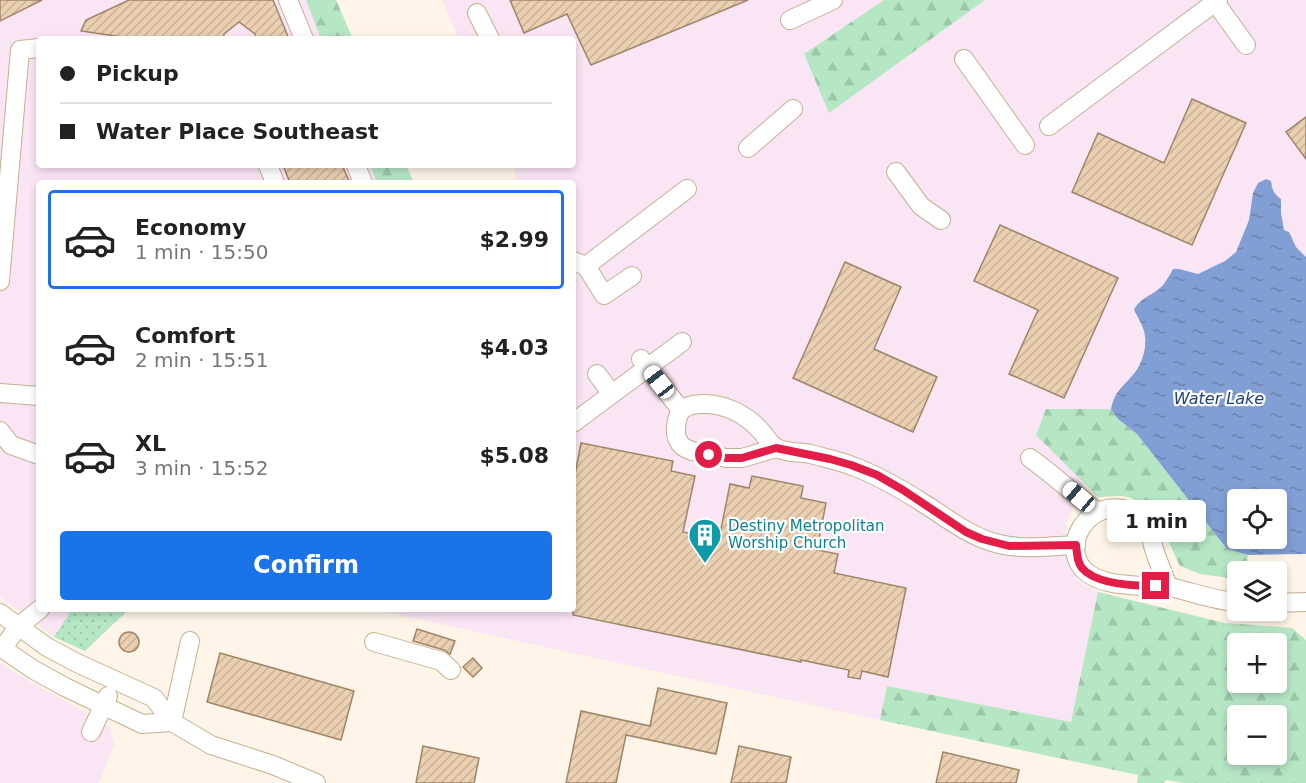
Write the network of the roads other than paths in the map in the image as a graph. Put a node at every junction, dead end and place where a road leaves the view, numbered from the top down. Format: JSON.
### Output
{"nodes":[{"id":1,"x":288,"y":0,"type":"edge"},
{"id":2,"x":833,"y":0,"type":"edge"},
{"id":3,"x":1216,"y":1,"type":"edge"},
{"id":4,"x":477,"y":13,"type":"dead end"},
{"id":5,"x":790,"y":20,"type":"dead end"},
{"id":6,"x":303,"y":36,"type":"edge"},
{"id":7,"x":488,"y":36,"type":"edge"},
{"id":8,"x":1246,"y":45,"type":"dead end"},
{"id":9,"x":36,"y":48,"type":"edge"},
{"id":10,"x":964,"y":59,"type":"dead end"},
{"id":11,"x":793,"y":109,"type":"dead end"},
{"id":12,"x":1049,"y":126,"type":"dead end"},
{"id":13,"x":1025,"y":145,"type":"dead end"},
{"id":14,"x":748,"y":148,"type":"dead end"},
{"id":15,"x":896,"y":172,"type":"dead end"},
{"id":16,"x":687,"y":189,"type":"dead end"},
{"id":17,"x":941,"y":220,"type":"dead end"},
{"id":18,"x":1,"y":241,"type":"edge"},
{"id":19,"x":580,"y":263,"type":"edge"},
{"id":20,"x":632,"y":276,"type":"dead end"},
{"id":21,"x":0,"y":281,"type":"edge"},
{"id":22,"x":682,"y":342,"type":"dead end"},
{"id":23,"x":644,"y":364,"type":"junction"},
{"id":24,"x":597,"y":374,"type":"dead end"},
{"id":25,"x":0,"y":393,"type":"edge"},
{"id":26,"x":612,"y":394,"type":"junction"},
{"id":27,"x":36,"y":396,"type":"edge"},
{"id":28,"x":681,"y":410,"type":"junction"},
{"id":29,"x":576,"y":421,"type":"edge"},
{"id":30,"x":0,"y":431,"type":"edge"},
{"id":31,"x":776,"y":448,"type":"junction"},
{"id":32,"x":36,"y":454,"type":"edge"},
{"id":33,"x":1030,"y":458,"type":"dead end"},
{"id":34,"x":1097,"y":512,"type":"junction"},
{"id":35,"x":1076,"y":545,"type":"junction"},
{"id":36,"x":1168,"y":586,"type":"junction"},
{"id":37,"x":1227,"y":600,"type":"edge"},
{"id":38,"x":1306,"y":602,"type":"edge"},
{"id":39,"x":1287,"y":603,"type":"edge"},
{"id":40,"x":0,"y":612,"type":"edge"},
{"id":41,"x":36,"y":612,"type":"edge"},
{"id":42,"x":18,"y":627,"type":"junction"},
{"id":43,"x":190,"y":641,"type":"dead end"},
{"id":44,"x":375,"y":642,"type":"dead end"},
{"id":45,"x":1,"y":648,"type":"edge"},
{"id":46,"x":451,"y":670,"type":"dead end"},
{"id":47,"x":115,"y":681,"type":"junction"},
{"id":48,"x":103,"y":705,"type":"junction"},
{"id":49,"x":172,"y":722,"type":"junction"},
{"id":50,"x":91,"y":732,"type":"dead end"},
{"id":51,"x":316,"y":783,"type":"edge"}],
"edges":[{"from":1,"to":6,"type":"street"},
{"from":2,"to":5,"type":"street"},
{"from":3,"to":8,"type":"street"},
{"from":3,"to":12,"type":"street"},
{"from":4,"to":7,"type":"street"},
{"from":9,"to":18,"type":"street"},
{"from":10,"to":13,"type":"street"},
{"from":11,"to":14,"type":"street"},
{"from":15,"to":17,"type":"street"},
{"from":16,"to":19,"type":"street"},
{"from":18,"to":21,"type":"street"},
{"from":19,"to":20,"type":"street"},
{"from":22,"to":23,"type":"street"},
{"from":23,"to":26,"type":"street"},
{"from":23,"to":28,"type":"street"},
{"from":24,"to":26,"type":"street"},
{"from":25,"to":27,"type":"street"},
{"from":26,"to":29,"type":"street"},
{"from":28,"to":31,"type":"street"},
{"from":28,"to":31,"type":"street"},
{"from":30,"to":32,"type":"street"},
{"from":31,"to":35,"type":"street"},
{"from":33,"to":34,"type":"street"},
{"from":34,"to":35,"type":"street"},
{"from":34,"to":36,"type":"street"},
{"from":35,"to":36,"type":"street"},
{"from":36,"to":37,"type":"street"},
{"from":38,"to":39,"type":"street"},
{"from":40,"to":42,"type":"street"},
{"from":41,"to":42,"type":"street"},
{"from":42,"to":45,"type":"street"},
{"from":42,"to":47,"type":"street"},
{"from":43,"to":49,"type":"street"},
{"from":44,"to":46,"type":"street"},
{"from":45,"to":48,"type":"street"},
{"from":47,"to":48,"type":"street"},
{"from":47,"to":49,"type":"street"},
{"from":48,"to":49,"type":"street"},
{"from":48,"to":50,"type":"street"},
{"from":49,"to":51,"type":"street"}]}
